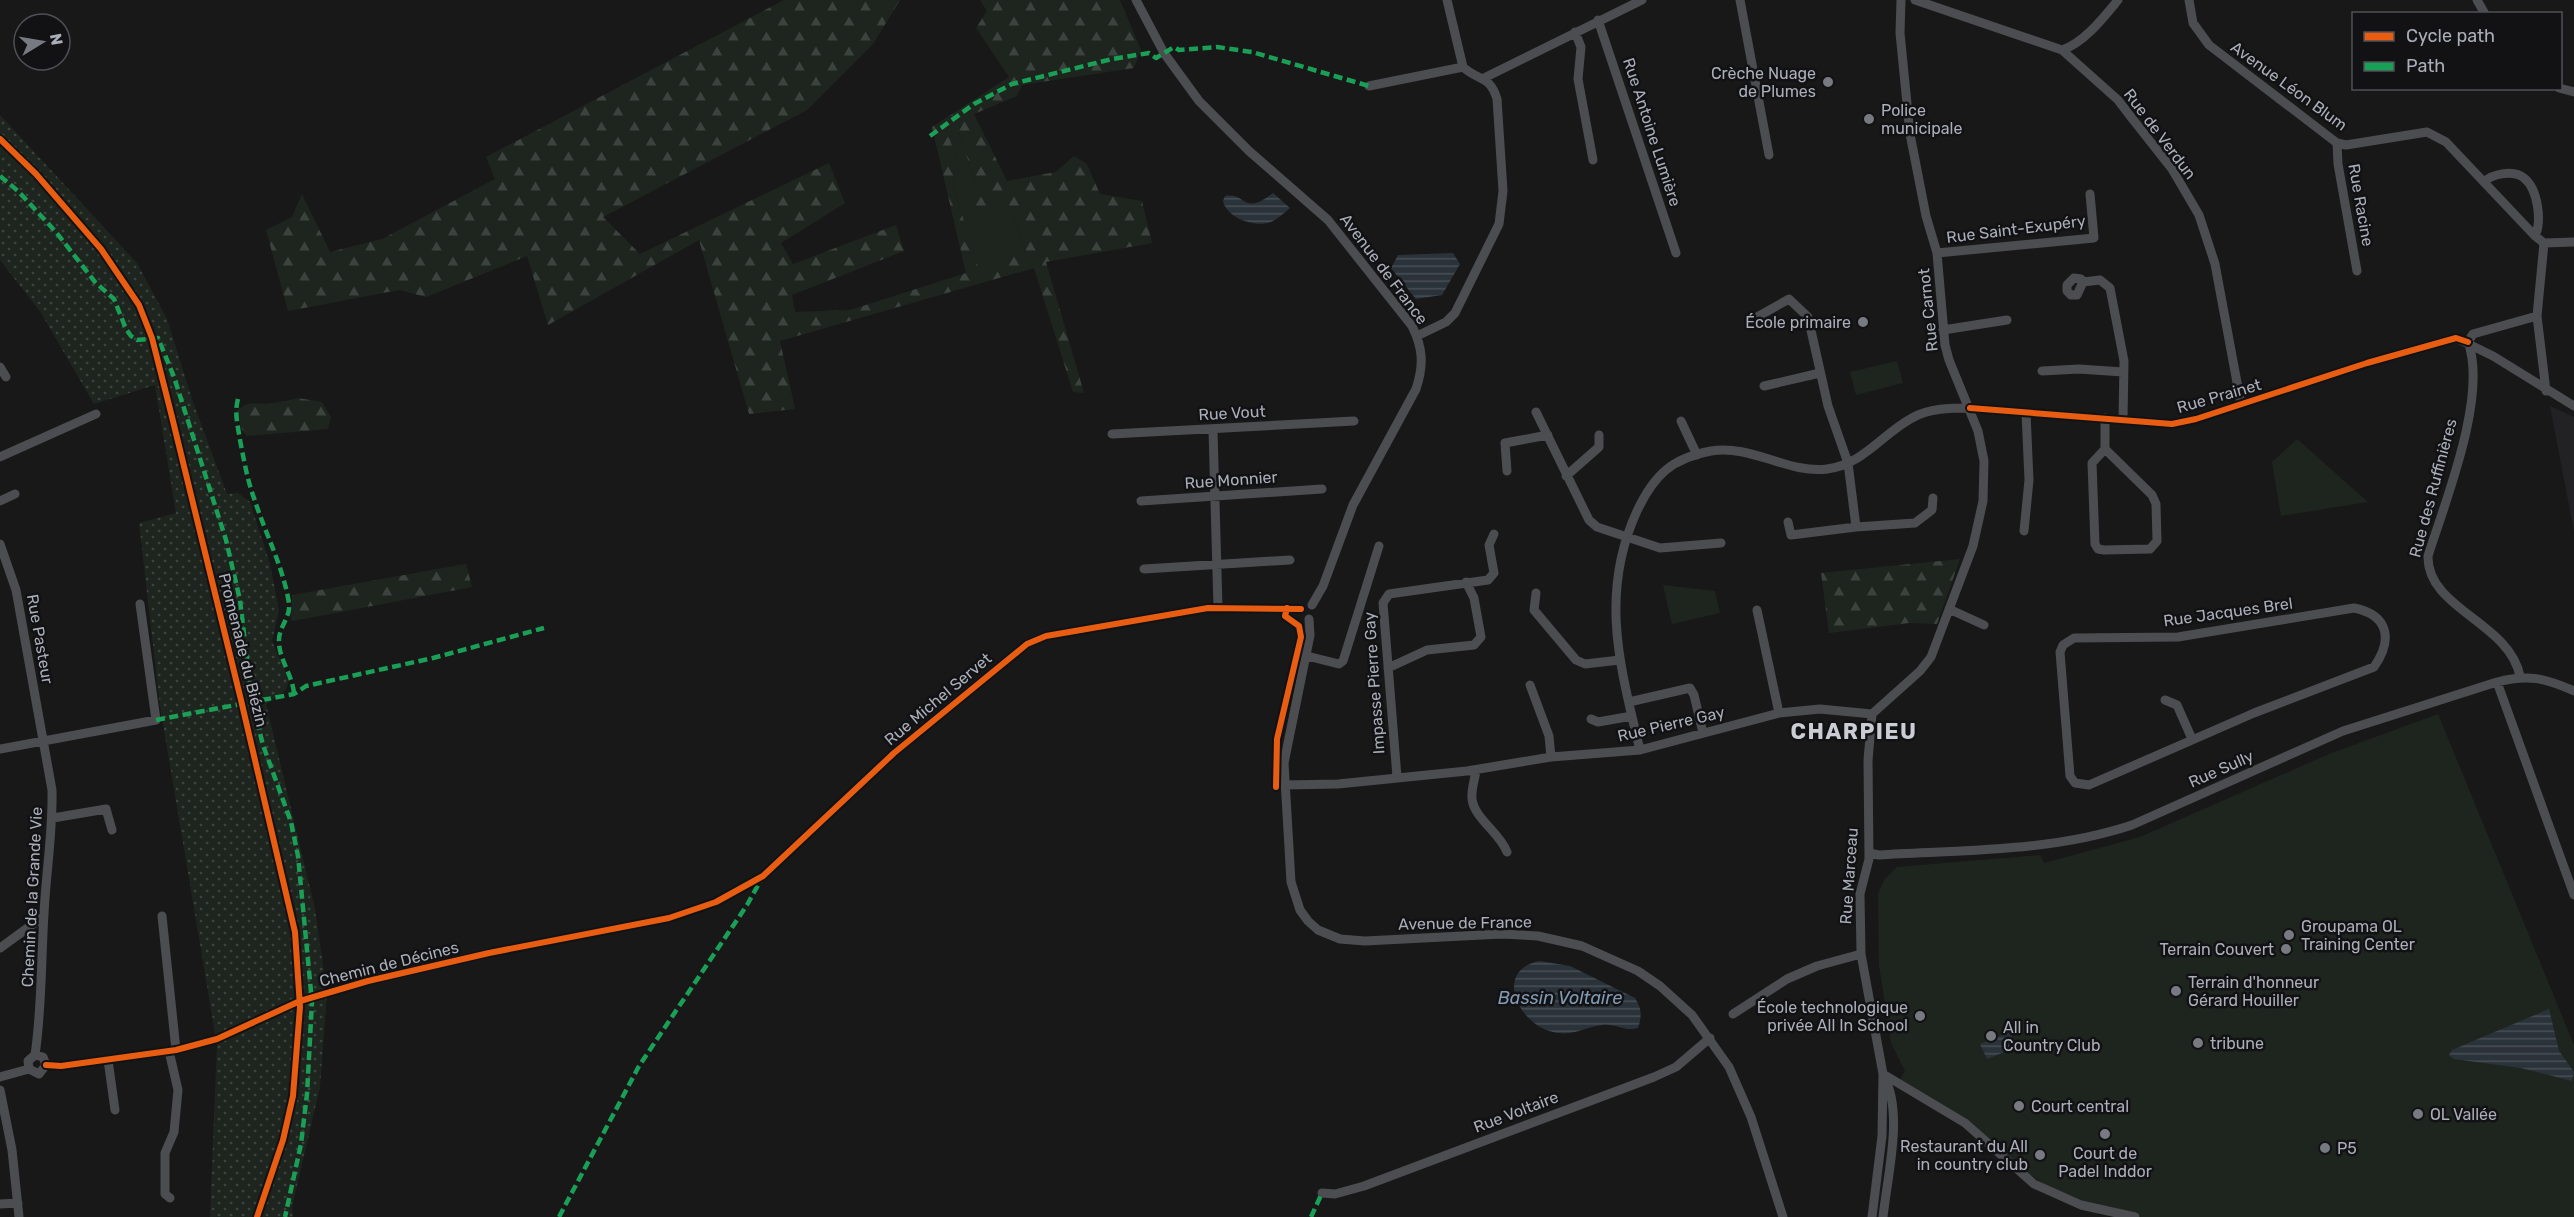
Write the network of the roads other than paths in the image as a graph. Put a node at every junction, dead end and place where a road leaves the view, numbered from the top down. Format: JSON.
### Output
{"nodes":[{"id":1,"x":1136,"y":0,"type":"edge"},
{"id":2,"x":1446,"y":0,"type":"edge"},
{"id":3,"x":1642,"y":0,"type":"edge"},
{"id":4,"x":1740,"y":0,"type":"edge"},
{"id":5,"x":1901,"y":0,"type":"edge"},
{"id":6,"x":1915,"y":0,"type":"edge"},
{"id":7,"x":2118,"y":0,"type":"edge"},
{"id":8,"x":2189,"y":0,"type":"edge"},
{"id":9,"x":1598,"y":20,"type":"junction"},
{"id":10,"x":1575,"y":32,"type":"junction"},
{"id":11,"x":2062,"y":50,"type":"junction"},
{"id":12,"x":1463,"y":67,"type":"junction"},
{"id":13,"x":1484,"y":78,"type":"junction"},
{"id":14,"x":1369,"y":86,"type":"dead end"},
{"id":15,"x":0,"y":139,"type":"edge"},
{"id":16,"x":2337,"y":143,"type":"junction"},
{"id":17,"x":1769,"y":155,"type":"dead end"},
{"id":18,"x":1593,"y":160,"type":"dead end"},
{"id":19,"x":2484,"y":182,"type":"junction"},
{"id":20,"x":2090,"y":194,"type":"dead end"},
{"id":21,"x":2535,"y":236,"type":"junction"},
{"id":22,"x":2574,"y":242,"type":"edge"},
{"id":23,"x":2544,"y":243,"type":"junction"},
{"id":24,"x":1676,"y":253,"type":"dead end"},
{"id":25,"x":1937,"y":253,"type":"junction"},
{"id":26,"x":2357,"y":271,"type":"dead end"},
{"id":27,"x":2083,"y":282,"type":"dead end"},
{"id":28,"x":2537,"y":316,"type":"junction"},
{"id":29,"x":2007,"y":320,"type":"dead end"},
{"id":30,"x":1750,"y":321,"type":"dead end"},
{"id":31,"x":1943,"y":330,"type":"junction"},
{"id":32,"x":1417,"y":336,"type":"junction"},
{"id":33,"x":2468,"y":342,"type":"junction"},
{"id":34,"x":0,"y":368,"type":"edge"},
{"id":35,"x":2043,"y":371,"type":"dead end"},
{"id":36,"x":2123,"y":372,"type":"junction"},
{"id":37,"x":1820,"y":373,"type":"junction"},
{"id":38,"x":6,"y":377,"type":"dead end"},
{"id":39,"x":1764,"y":386,"type":"dead end"},
{"id":40,"x":2546,"y":391,"type":"junction"},
{"id":41,"x":2241,"y":404,"type":"junction"},
{"id":42,"x":2574,"y":406,"type":"edge"},
{"id":43,"x":1970,"y":408,"type":"junction"},
{"id":44,"x":1536,"y":412,"type":"dead end"},
{"id":45,"x":2026,"y":413,"type":"junction"},
{"id":46,"x":96,"y":414,"type":"dead end"},
{"id":47,"x":2105,"y":418,"type":"junction"},
{"id":48,"x":2123,"y":420,"type":"junction"},
{"id":49,"x":1354,"y":421,"type":"dead end"},
{"id":50,"x":1681,"y":421,"type":"dead end"},
{"id":51,"x":1213,"y":430,"type":"junction"},
{"id":52,"x":1112,"y":434,"type":"dead end"},
{"id":53,"x":1548,"y":435,"type":"junction"},
{"id":54,"x":1599,"y":435,"type":"dead end"},
{"id":55,"x":2105,"y":449,"type":"junction"},
{"id":56,"x":1697,"y":455,"type":"junction"},
{"id":57,"x":0,"y":457,"type":"edge"},
{"id":58,"x":1848,"y":463,"type":"junction"},
{"id":59,"x":1508,"y":471,"type":"dead end"},
{"id":60,"x":1566,"y":476,"type":"junction"},
{"id":61,"x":1322,"y":489,"type":"dead end"},
{"id":62,"x":15,"y":494,"type":"dead end"},
{"id":63,"x":1215,"y":497,"type":"junction"},
{"id":64,"x":1933,"y":498,"type":"dead end"},
{"id":65,"x":0,"y":501,"type":"edge"},
{"id":66,"x":1141,"y":501,"type":"dead end"},
{"id":67,"x":1788,"y":522,"type":"dead end"},
{"id":68,"x":1856,"y":527,"type":"junction"},
{"id":69,"x":2024,"y":531,"type":"dead end"},
{"id":70,"x":1494,"y":534,"type":"dead end"},
{"id":71,"x":1626,"y":537,"type":"junction"},
{"id":72,"x":1721,"y":543,"type":"dead end"},
{"id":73,"x":0,"y":544,"type":"edge"},
{"id":74,"x":1379,"y":546,"type":"dead end"},
{"id":75,"x":1290,"y":560,"type":"dead end"},
{"id":76,"x":1217,"y":564,"type":"junction"},
{"id":77,"x":1144,"y":569,"type":"dead end"},
{"id":78,"x":1466,"y":582,"type":"junction"},
{"id":79,"x":1536,"y":593,"type":"dead end"},
{"id":80,"x":140,"y":604,"type":"dead end"},
{"id":81,"x":1312,"y":605,"type":"junction"},
{"id":82,"x":1218,"y":608,"type":"junction"},
{"id":83,"x":1301,"y":609,"type":"junction"},
{"id":84,"x":1950,"y":609,"type":"junction"},
{"id":85,"x":1757,"y":610,"type":"dead end"},
{"id":86,"x":1309,"y":619,"type":"junction"},
{"id":87,"x":1984,"y":625,"type":"dead end"},
{"id":88,"x":1306,"y":656,"type":"junction"},
{"id":89,"x":1620,"y":660,"type":"junction"},
{"id":90,"x":1388,"y":668,"type":"junction"},
{"id":91,"x":2520,"y":676,"type":"junction"},
{"id":92,"x":2497,"y":682,"type":"junction"},
{"id":93,"x":1530,"y":685,"type":"dead end"},
{"id":94,"x":2574,"y":691,"type":"edge"},
{"id":95,"x":2165,"y":700,"type":"dead end"},
{"id":96,"x":1629,"y":702,"type":"junction"},
{"id":97,"x":1779,"y":713,"type":"junction"},
{"id":98,"x":1872,"y":714,"type":"junction"},
{"id":99,"x":1632,"y":716,"type":"junction"},
{"id":100,"x":1591,"y":719,"type":"dead end"},
{"id":101,"x":1703,"y":733,"type":"junction"},
{"id":102,"x":2192,"y":739,"type":"junction"},
{"id":103,"x":45,"y":741,"type":"junction"},
{"id":104,"x":0,"y":749,"type":"edge"},
{"id":105,"x":1640,"y":750,"type":"junction"},
{"id":106,"x":1551,"y":757,"type":"junction"},
{"id":107,"x":1476,"y":770,"type":"junction"},
{"id":108,"x":1397,"y":777,"type":"junction"},
{"id":109,"x":1284,"y":785,"type":"junction"},
{"id":110,"x":53,"y":819,"type":"junction"},
{"id":111,"x":112,"y":831,"type":"dead end"},
{"id":112,"x":1507,"y":852,"type":"dead end"},
{"id":113,"x":1869,"y":853,"type":"junction"},
{"id":114,"x":2574,"y":895,"type":"edge"},
{"id":115,"x":44,"y":916,"type":"junction"},
{"id":116,"x":162,"y":916,"type":"dead end"},
{"id":117,"x":639,"y":924,"type":"joint"},
{"id":118,"x":0,"y":948,"type":"edge"},
{"id":119,"x":1861,"y":954,"type":"junction"},
{"id":120,"x":300,"y":1001,"type":"junction"},
{"id":121,"x":1733,"y":1014,"type":"dead end"},
{"id":122,"x":1710,"y":1038,"type":"junction"},
{"id":123,"x":172,"y":1050,"type":"junction"},
{"id":124,"x":34,"y":1055,"type":"junction"},
{"id":125,"x":108,"y":1060,"type":"junction"},
{"id":126,"x":46,"y":1065,"type":"junction"},
{"id":127,"x":29,"y":1069,"type":"junction"},
{"id":128,"x":1883,"y":1074,"type":"junction"},
{"id":129,"x":0,"y":1077,"type":"edge"},
{"id":130,"x":0,"y":1090,"type":"edge"},
{"id":131,"x":115,"y":1110,"type":"dead end"},
{"id":132,"x":1322,"y":1193,"type":"dead end"},
{"id":133,"x":170,"y":1198,"type":"dead end"},
{"id":134,"x":18,"y":1203,"type":"junction"},
{"id":135,"x":0,"y":1204,"type":"edge"},
{"id":136,"x":2081,"y":1205,"type":"junction"},
{"id":137,"x":20,"y":1217,"type":"edge"},
{"id":138,"x":257,"y":1217,"type":"edge"},
{"id":139,"x":1783,"y":1217,"type":"edge"},
{"id":140,"x":1872,"y":1217,"type":"edge"},
{"id":141,"x":1883,"y":1217,"type":"edge"},
{"id":142,"x":2082,"y":1217,"type":"edge"},
{"id":143,"x":2135,"y":1217,"type":"edge"}],
"edges":[{"from":1,"to":32,"type":"street","name":"Avenue de France"},
{"from":2,"to":12,"type":"street"},
{"from":3,"to":9,"type":"street"},
{"from":4,"to":17,"type":"street"},
{"from":5,"to":25,"type":"street","name":"Rue Carnot"},
{"from":6,"to":11,"type":"street","name":"Rue de Verdun"},
{"from":7,"to":11,"type":"street"},
{"from":8,"to":16,"type":"street","name":"Avenue Léon Blum"},
{"from":9,"to":10,"type":"street"},
{"from":9,"to":24,"type":"street","name":"Rue Antoine Lumière"},
{"from":10,"to":13,"type":"street"},
{"from":10,"to":18,"type":"street"},
{"from":11,"to":41,"type":"street","name":"Rue de Verdun"},
{"from":12,"to":13,"type":"street"},
{"from":12,"to":14,"type":"street"},
{"from":13,"to":32,"type":"street"},
{"from":15,"to":120,"type":"street","name":"Promenade du Biézin"},
{"from":16,"to":19,"type":"street","name":"Avenue Léon Blum"},
{"from":16,"to":26,"type":"street","name":"Rue Racine"},
{"from":19,"to":21,"type":"street","name":"Avenue Léon Blum"},
{"from":19,"to":21,"type":"street"},
{"from":20,"to":25,"type":"street","name":"Rue Saint-Exupéry"},
{"from":21,"to":23,"type":"street","name":"Avenue Léon Blum"},
{"from":22,"to":23,"type":"street"},
{"from":23,"to":28,"type":"street"},
{"from":25,"to":31,"type":"street","name":"Rue Carnot"},
{"from":27,"to":36,"type":"street"},
{"from":28,"to":33,"type":"street","name":"Rue Prainet"},
{"from":28,"to":40,"type":"street"},
{"from":29,"to":31,"type":"street"},
{"from":30,"to":37,"type":"street"},
{"from":31,"to":43,"type":"street","name":"Rue Carnot"},
{"from":32,"to":81,"type":"street","name":"Avenue de France"},
{"from":33,"to":40,"type":"street"},
{"from":33,"to":41,"type":"street","name":"Rue Prainet"},
{"from":33,"to":91,"type":"street","name":"Rue des Ruffinières"},
{"from":34,"to":38,"type":"street"},
{"from":35,"to":36,"type":"street"},
{"from":36,"to":48,"type":"street"},
{"from":37,"to":39,"type":"street"},
{"from":37,"to":58,"type":"street"},
{"from":40,"to":42,"type":"street"},
{"from":41,"to":48,"type":"street","name":"Rue Prainet"},
{"from":43,"to":45,"type":"street","name":"Rue Prainet"},
{"from":43,"to":58,"type":"street","name":"Rue Prainet"},
{"from":43,"to":84,"type":"street","name":"Rue Carnot"},
{"from":44,"to":53,"type":"street"},
{"from":45,"to":47,"type":"street","name":"Rue Prainet"},
{"from":45,"to":69,"type":"street"},
{"from":46,"to":57,"type":"street"},
{"from":47,"to":48,"type":"street","name":"Rue Prainet"},
{"from":47,"to":55,"type":"street"},
{"from":49,"to":51,"type":"street","name":"Rue Vout"},
{"from":50,"to":56,"type":"street"},
{"from":51,"to":52,"type":"street","name":"Rue Vout"},
{"from":51,"to":63,"type":"street"},
{"from":53,"to":59,"type":"street"},
{"from":53,"to":60,"type":"street"},
{"from":54,"to":60,"type":"street"},
{"from":55,"to":55,"type":"street"},
{"from":56,"to":58,"type":"street","name":"Rue Prainet"},
{"from":56,"to":71,"type":"street","name":"Rue Prainet"},
{"from":58,"to":68,"type":"street"},
{"from":60,"to":71,"type":"street"},
{"from":61,"to":63,"type":"street","name":"Rue Monnier"},
{"from":62,"to":65,"type":"street"},
{"from":63,"to":66,"type":"street","name":"Rue Monnier"},
{"from":63,"to":76,"type":"street"},
{"from":64,"to":68,"type":"street"},
{"from":67,"to":68,"type":"street"},
{"from":70,"to":78,"type":"street","name":"Impasse Pierre Gay"},
{"from":71,"to":72,"type":"street"},
{"from":71,"to":89,"type":"street","name":"Rue Prainet"},
{"from":73,"to":103,"type":"street","name":"Rue Pasteur"},
{"from":74,"to":88,"type":"street"},
{"from":75,"to":76,"type":"street"},
{"from":76,"to":77,"type":"street"},
{"from":76,"to":82,"type":"street"},
{"from":78,"to":90,"type":"street","name":"Impasse Pierre Gay"},
{"from":78,"to":90,"type":"street"},
{"from":79,"to":89,"type":"street"},
{"from":80,"to":103,"type":"street"},
{"from":81,"to":83,"type":"street"},
{"from":81,"to":86,"type":"street"},
{"from":82,"to":83,"type":"street","name":"Rue Michel Servet"},
{"from":82,"to":117,"type":"street","name":"Rue Michel Servet"},
{"from":83,"to":86,"type":"street"},
{"from":84,"to":87,"type":"street"},
{"from":84,"to":98,"type":"street","name":"Rue Carnot"},
{"from":85,"to":97,"type":"street"},
{"from":86,"to":88,"type":"street","name":"Avenue de France"},
{"from":88,"to":109,"type":"street","name":"Avenue de France"},
{"from":89,"to":96,"type":"street","name":"Rue Prainet"},
{"from":90,"to":108,"type":"street","name":"Impasse Pierre Gay"},
{"from":91,"to":92,"type":"street","name":"Rue Sully"},
{"from":91,"to":94,"type":"street","name":"Rue Sully"},
{"from":92,"to":113,"type":"street","name":"Rue Sully"},
{"from":92,"to":114,"type":"street"},
{"from":93,"to":106,"type":"street"},
{"from":95,"to":102,"type":"street"},
{"from":96,"to":99,"type":"street","name":"Rue Prainet"},
{"from":96,"to":101,"type":"street"},
{"from":97,"to":98,"type":"street","name":"Rue Pierre Gay"},
{"from":97,"to":101,"type":"street","name":"Rue Pierre Gay"},
{"from":98,"to":113,"type":"street","name":"Rue Marceau"},
{"from":99,"to":100,"type":"street"},
{"from":99,"to":105,"type":"street","name":"Rue Prainet"},
{"from":101,"to":105,"type":"street","name":"Rue Pierre Gay"},
{"from":102,"to":102,"type":"street","name":"Rue Jacques Brel"},
{"from":103,"to":104,"type":"street"},
{"from":103,"to":110,"type":"street","name":"Chemin de la Grande Vie"},
{"from":105,"to":106,"type":"street","name":"Rue Pierre Gay"},
{"from":106,"to":107,"type":"street","name":"Rue Pierre Gay"},
{"from":107,"to":108,"type":"street","name":"Rue Pierre Gay"},
{"from":107,"to":112,"type":"street"},
{"from":108,"to":109,"type":"street","name":"Rue Pierre Gay"},
{"from":109,"to":122,"type":"street","name":"Avenue de France"},
{"from":110,"to":111,"type":"street"},
{"from":110,"to":115,"type":"street","name":"Chemin de la Grande Vie"},
{"from":113,"to":119,"type":"street","name":"Rue Marceau"},
{"from":115,"to":118,"type":"street"},
{"from":115,"to":124,"type":"street","name":"Chemin de la Grande Vie"},
{"from":116,"to":123,"type":"street"},
{"from":117,"to":120,"type":"street","name":"Chemin de Décines"},
{"from":119,"to":121,"type":"street"},
{"from":119,"to":128,"type":"street","name":"Rue Marceau"},
{"from":120,"to":123,"type":"street","name":"Chemin de Décines"},
{"from":120,"to":138,"type":"street","name":"Promenade du Biézin"},
{"from":122,"to":132,"type":"street","name":"Rue Voltaire"},
{"from":122,"to":139,"type":"street","name":"Avenue de France"},
{"from":123,"to":125,"type":"street","name":"Chemin de Décines"},
{"from":123,"to":133,"type":"street"},
{"from":124,"to":126,"type":"street"},
{"from":124,"to":127,"type":"street"},
{"from":125,"to":126,"type":"street","name":"Chemin de Décines"},
{"from":125,"to":131,"type":"street"},
{"from":126,"to":127,"type":"street"},
{"from":127,"to":129,"type":"street"},
{"from":128,"to":136,"type":"street"},
{"from":128,"to":140,"type":"street","name":"Rue Marceau"},
{"from":128,"to":141,"type":"street","name":"Rue Marceau"},
{"from":130,"to":134,"type":"street"},
{"from":134,"to":135,"type":"street"},
{"from":134,"to":137,"type":"street"},
{"from":136,"to":142,"type":"street"},
{"from":136,"to":143,"type":"street"}]}
